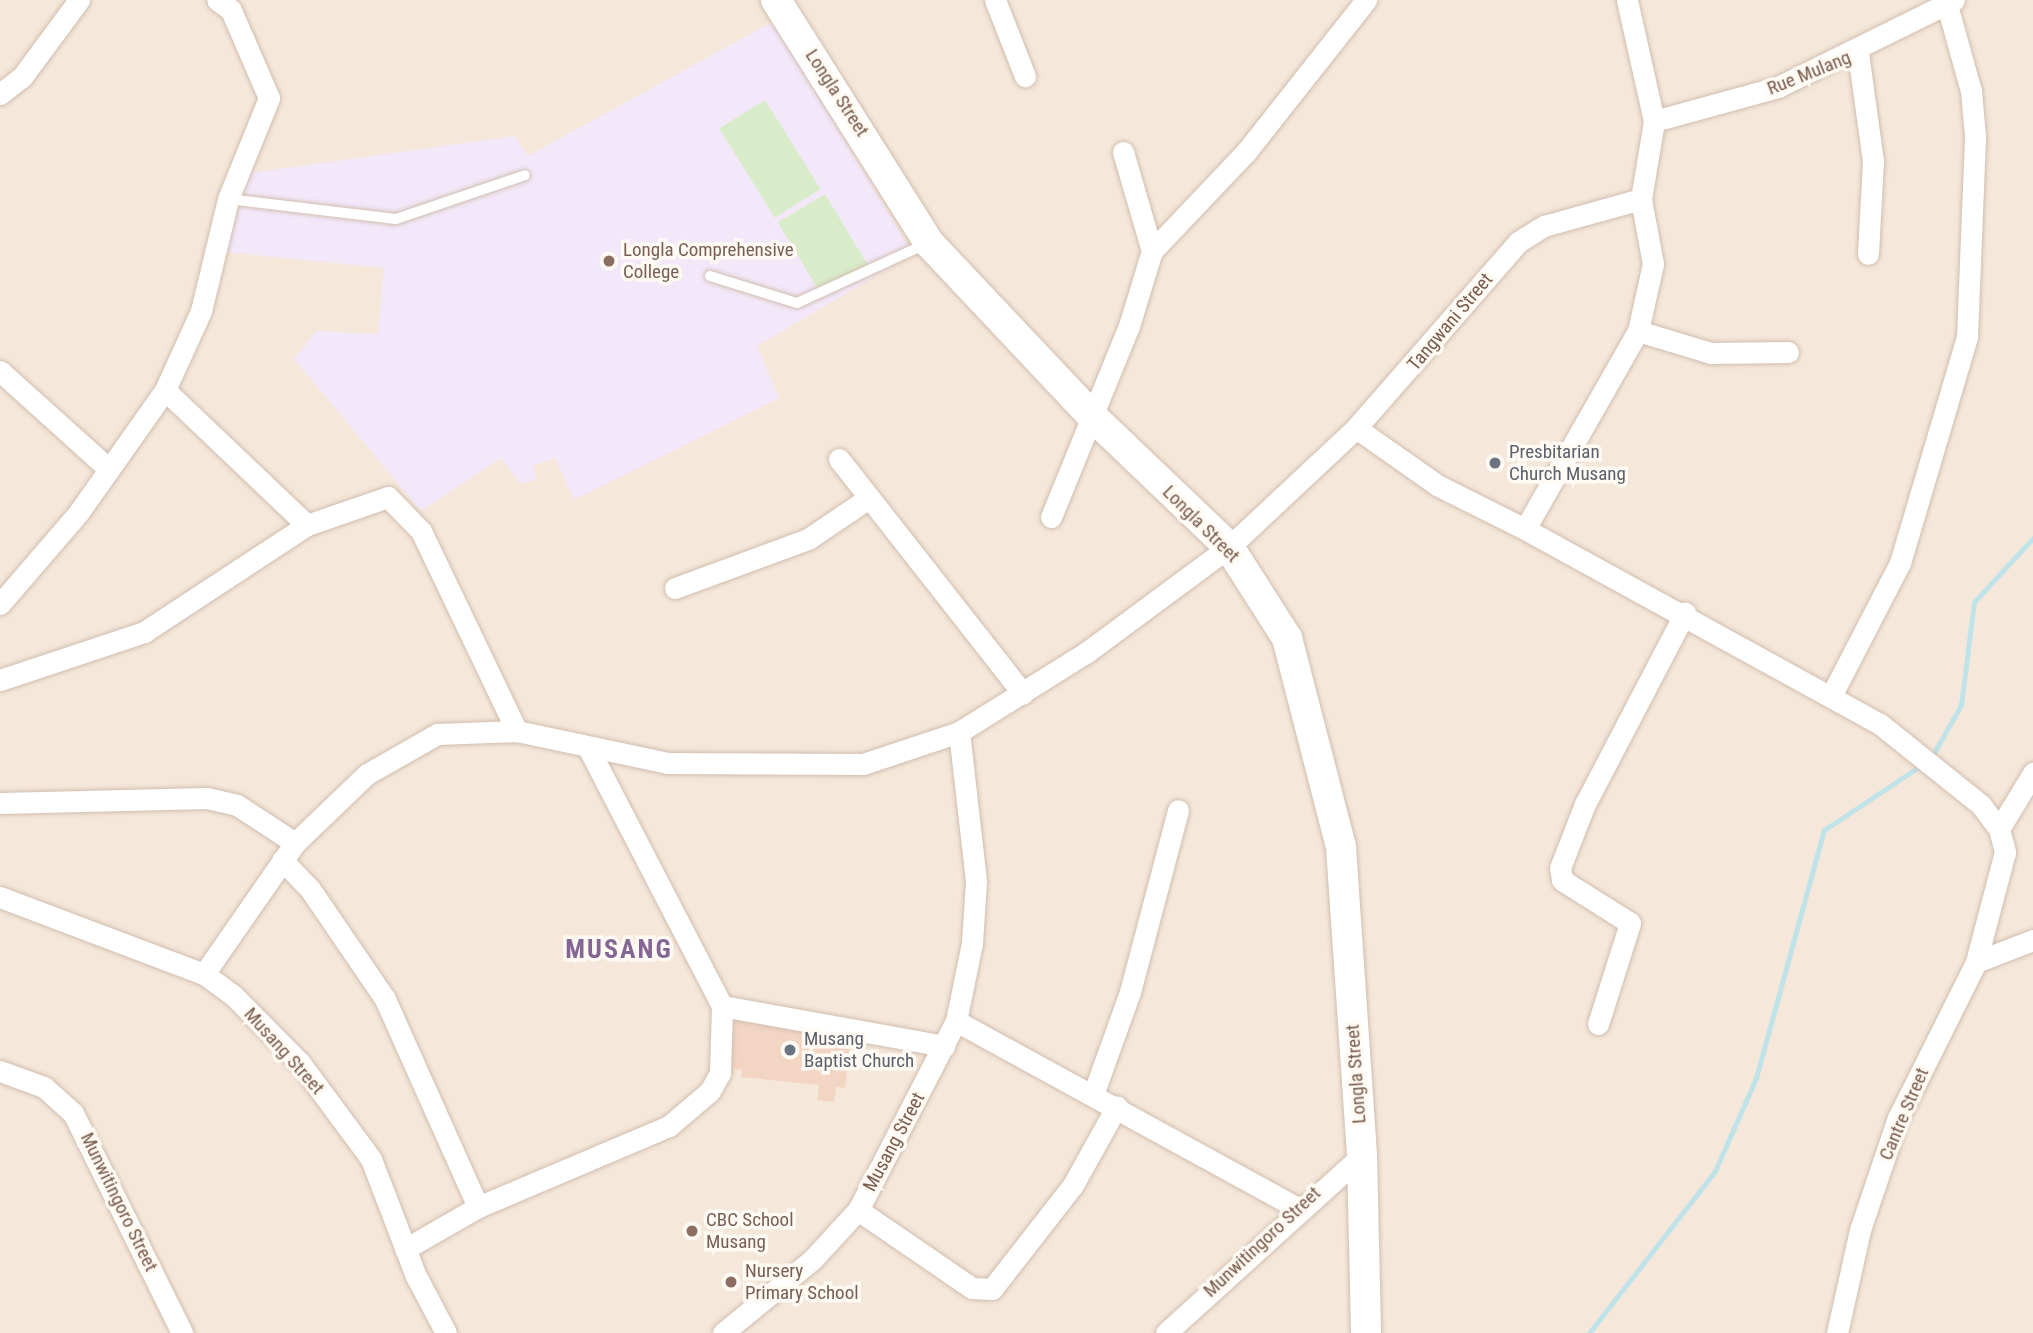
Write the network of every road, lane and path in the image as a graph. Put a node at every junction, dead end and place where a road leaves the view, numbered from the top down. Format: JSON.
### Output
{"nodes":[{"id":1,"x":79,"y":0,"type":"edge"},
{"id":2,"x":217,"y":0,"type":"edge"},
{"id":3,"x":776,"y":0,"type":"edge"},
{"id":4,"x":995,"y":0,"type":"edge"},
{"id":5,"x":1366,"y":0,"type":"edge"},
{"id":6,"x":1627,"y":0,"type":"edge"},
{"id":7,"x":1950,"y":2,"type":"edge"},
{"id":8,"x":1858,"y":53,"type":"junction"},
{"id":9,"x":1025,"y":76,"type":"dead end"},
{"id":10,"x":0,"y":94,"type":"edge"},
{"id":11,"x":1654,"y":121,"type":"junction"},
{"id":12,"x":1123,"y":152,"type":"dead end"},
{"id":13,"x":525,"y":176,"type":"dead end"},
{"id":14,"x":228,"y":199,"type":"junction"},
{"id":15,"x":1641,"y":199,"type":"junction"},
{"id":16,"x":929,"y":243,"type":"junction"},
{"id":17,"x":1152,"y":251,"type":"junction"},
{"id":18,"x":1868,"y":254,"type":"dead end"},
{"id":19,"x":710,"y":276,"type":"dead end"},
{"id":20,"x":1638,"y":331,"type":"junction"},
{"id":21,"x":1788,"y":352,"type":"dead end"},
{"id":22,"x":0,"y":371,"type":"edge"},
{"id":23,"x":165,"y":390,"type":"junction"},
{"id":24,"x":1094,"y":418,"type":"junction"},
{"id":25,"x":1356,"y":428,"type":"junction"},
{"id":26,"x":839,"y":459,"type":"dead end"},
{"id":27,"x":109,"y":469,"type":"junction"},
{"id":28,"x":867,"y":499,"type":"junction"},
{"id":29,"x":1051,"y":517,"type":"dead end"},
{"id":30,"x":307,"y":525,"type":"junction"},
{"id":31,"x":1525,"y":529,"type":"junction"},
{"id":32,"x":1229,"y":547,"type":"junction"},
{"id":33,"x":675,"y":588,"type":"dead end"},
{"id":34,"x":0,"y":604,"type":"edge"},
{"id":35,"x":1685,"y":613,"type":"junction"},
{"id":36,"x":0,"y":681,"type":"edge"},
{"id":37,"x":1023,"y":694,"type":"junction"},
{"id":38,"x":1831,"y":696,"type":"junction"},
{"id":39,"x":517,"y":731,"type":"junction"},
{"id":40,"x":959,"y":732,"type":"junction"},
{"id":41,"x":589,"y":749,"type":"junction"},
{"id":42,"x":2033,"y":773,"type":"edge"},
{"id":43,"x":0,"y":803,"type":"edge"},
{"id":44,"x":1178,"y":810,"type":"dead end"},
{"id":45,"x":1999,"y":829,"type":"junction"},
{"id":46,"x":295,"y":843,"type":"junction"},
{"id":47,"x":282,"y":860,"type":"junction"},
{"id":48,"x":0,"y":897,"type":"edge"},
{"id":49,"x":2033,"y":940,"type":"edge"},
{"id":50,"x":1976,"y":962,"type":"junction"},
{"id":51,"x":204,"y":974,"type":"junction"},
{"id":52,"x":722,"y":1006,"type":"junction"},
{"id":53,"x":956,"y":1021,"type":"junction"},
{"id":54,"x":1598,"y":1024,"type":"dead end"},
{"id":55,"x":944,"y":1046,"type":"junction"},
{"id":56,"x":0,"y":1070,"type":"edge"},
{"id":57,"x":1094,"y":1092,"type":"junction"},
{"id":58,"x":1117,"y":1106,"type":"junction"},
{"id":59,"x":1362,"y":1154,"type":"junction"},
{"id":60,"x":478,"y":1207,"type":"junction"},
{"id":61,"x":1297,"y":1208,"type":"junction"},
{"id":62,"x":858,"y":1209,"type":"junction"},
{"id":63,"x":405,"y":1249,"type":"junction"},
{"id":64,"x":182,"y":1333,"type":"edge"},
{"id":65,"x":446,"y":1333,"type":"edge"},
{"id":66,"x":723,"y":1333,"type":"edge"},
{"id":67,"x":1166,"y":1333,"type":"edge"},
{"id":68,"x":1366,"y":1333,"type":"edge"},
{"id":69,"x":1837,"y":1333,"type":"edge"}],
"edges":[{"from":1,"to":10,"type":"street"},
{"from":2,"to":14,"type":"street"},
{"from":3,"to":16,"type":"main road","name":"Longla Street"},
{"from":4,"to":9,"type":"street"},
{"from":5,"to":17,"type":"street"},
{"from":6,"to":11,"type":"street"},
{"from":7,"to":8,"type":"street","name":"Rue Mulang"},
{"from":7,"to":38,"type":"street"},
{"from":8,"to":11,"type":"street","name":"Rue Mulang"},
{"from":8,"to":18,"type":"street"},
{"from":11,"to":15,"type":"street"},
{"from":12,"to":17,"type":"street"},
{"from":13,"to":14,"type":"lane"},
{"from":14,"to":23,"type":"street"},
{"from":15,"to":20,"type":"street"},
{"from":15,"to":25,"type":"street","name":"Tangwani Street"},
{"from":16,"to":19,"type":"lane"},
{"from":16,"to":24,"type":"main road","name":"Longla Street"},
{"from":17,"to":24,"type":"street"},
{"from":20,"to":21,"type":"street"},
{"from":20,"to":31,"type":"street"},
{"from":22,"to":27,"type":"street"},
{"from":23,"to":27,"type":"street"},
{"from":23,"to":30,"type":"street"},
{"from":24,"to":29,"type":"street"},
{"from":24,"to":32,"type":"main road","name":"Longla Street"},
{"from":25,"to":31,"type":"street"},
{"from":25,"to":32,"type":"street","name":"Tangwani Street"},
{"from":26,"to":28,"type":"street"},
{"from":27,"to":34,"type":"street"},
{"from":28,"to":33,"type":"street"},
{"from":28,"to":37,"type":"street"},
{"from":30,"to":36,"type":"street"},
{"from":30,"to":39,"type":"street"},
{"from":31,"to":35,"type":"street"},
{"from":32,"to":37,"type":"street","name":"Tangwani Street"},
{"from":32,"to":59,"type":"main road","name":"Longla Street"},
{"from":35,"to":38,"type":"street"},
{"from":35,"to":54,"type":"street"},
{"from":37,"to":40,"type":"street","name":"Tangwani Street"},
{"from":38,"to":45,"type":"street"},
{"from":39,"to":41,"type":"street","name":"Tangwani Street"},
{"from":39,"to":46,"type":"street","name":"Tangwani Street"},
{"from":40,"to":41,"type":"street","name":"Tangwani Street"},
{"from":40,"to":53,"type":"street","name":"Musang Street"},
{"from":41,"to":52,"type":"street"},
{"from":42,"to":45,"type":"street"},
{"from":43,"to":46,"type":"street"},
{"from":44,"to":57,"type":"street"},
{"from":45,"to":50,"type":"street","name":"Cantre Street"},
{"from":46,"to":47,"type":"street","name":"Tangwani Street"},
{"from":47,"to":51,"type":"street","name":"Tangwani Street"},
{"from":47,"to":60,"type":"street"},
{"from":48,"to":51,"type":"street","name":"Musang Street"},
{"from":49,"to":50,"type":"street"},
{"from":50,"to":69,"type":"street","name":"Cantre Street"},
{"from":51,"to":63,"type":"street","name":"Musang Street"},
{"from":52,"to":55,"type":"street"},
{"from":52,"to":60,"type":"street"},
{"from":53,"to":55,"type":"street","name":"Musang Street"},
{"from":53,"to":57,"type":"street"},
{"from":55,"to":62,"type":"street","name":"Musang Street"},
{"from":56,"to":64,"type":"street","name":"Munwitingoro Street"},
{"from":57,"to":58,"type":"street"},
{"from":58,"to":61,"type":"street"},
{"from":58,"to":62,"type":"street"},
{"from":59,"to":61,"type":"street","name":"Munwitingoro Street"},
{"from":59,"to":68,"type":"main road","name":"Longla Street"},
{"from":60,"to":63,"type":"street"},
{"from":61,"to":67,"type":"street","name":"Munwitingoro Street"},
{"from":62,"to":66,"type":"street","name":"Musang Street"},
{"from":63,"to":65,"type":"street","name":"Musang Street"}]}
